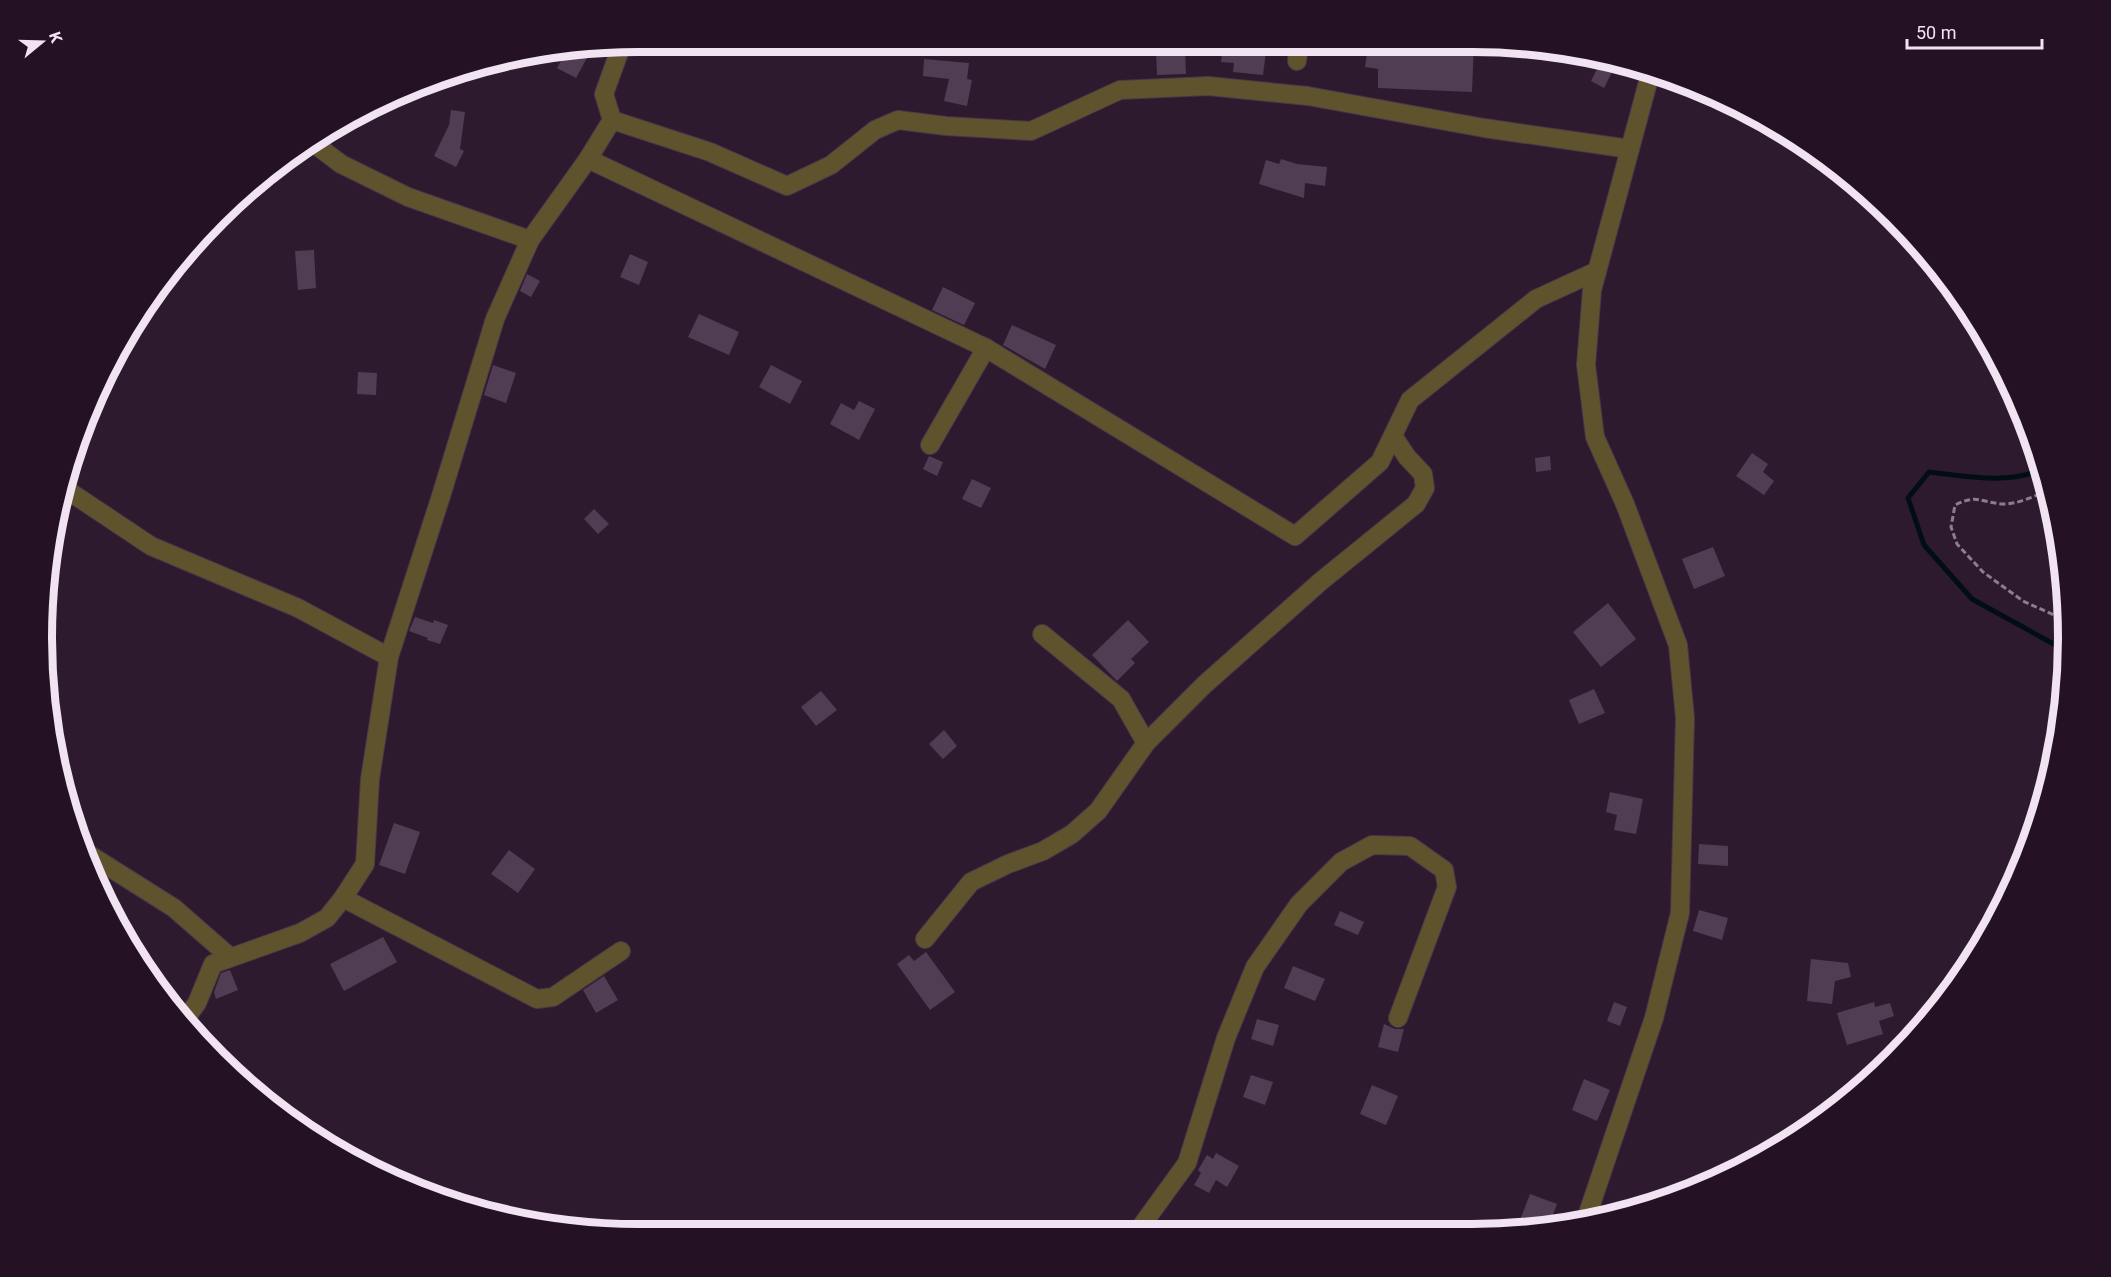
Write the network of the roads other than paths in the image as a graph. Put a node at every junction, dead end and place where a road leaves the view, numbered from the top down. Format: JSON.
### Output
{"nodes":[{"id":1,"x":619,"y":53,"type":"edge"},
{"id":2,"x":1649,"y":80,"type":"edge"},
{"id":3,"x":612,"y":120,"type":"junction"},
{"id":4,"x":319,"y":147,"type":"edge"},
{"id":5,"x":1630,"y":149,"type":"junction"},
{"id":6,"x":588,"y":159,"type":"junction"},
{"id":7,"x":530,"y":240,"type":"junction"},
{"id":8,"x":1597,"y":271,"type":"junction"},
{"id":9,"x":986,"y":348,"type":"junction"},
{"id":10,"x":1393,"y":436,"type":"junction"},
{"id":11,"x":930,"y":445,"type":"dead end"},
{"id":12,"x":71,"y":493,"type":"edge"},
{"id":13,"x":1041,"y":634,"type":"dead end"},
{"id":14,"x":389,"y":657,"type":"junction"},
{"id":15,"x":1146,"y":743,"type":"junction"},
{"id":16,"x":95,"y":858,"type":"edge"},
{"id":17,"x":343,"y":898,"type":"junction"},
{"id":18,"x":926,"y":939,"type":"dead end"},
{"id":19,"x":621,"y":951,"type":"dead end"},
{"id":20,"x":230,"y":957,"type":"junction"},
{"id":21,"x":189,"y":1014,"type":"edge"},
{"id":22,"x":1398,"y":1018,"type":"dead end"},
{"id":23,"x":1588,"y":1213,"type":"edge"},
{"id":24,"x":1143,"y":1224,"type":"edge"}],
"edges":[{"from":1,"to":3,"type":"street"},
{"from":2,"to":5,"type":"street"},
{"from":3,"to":5,"type":"street"},
{"from":3,"to":6,"type":"street"},
{"from":4,"to":7,"type":"street"},
{"from":5,"to":8,"type":"street"},
{"from":6,"to":7,"type":"street"},
{"from":6,"to":9,"type":"street"},
{"from":7,"to":14,"type":"street"},
{"from":8,"to":10,"type":"street"},
{"from":8,"to":23,"type":"street"},
{"from":9,"to":10,"type":"street"},
{"from":9,"to":11,"type":"street"},
{"from":10,"to":15,"type":"street"},
{"from":12,"to":14,"type":"street"},
{"from":13,"to":15,"type":"street"},
{"from":14,"to":17,"type":"street"},
{"from":15,"to":18,"type":"street"},
{"from":16,"to":20,"type":"street"},
{"from":17,"to":19,"type":"street"},
{"from":17,"to":20,"type":"street"},
{"from":20,"to":21,"type":"street"},
{"from":22,"to":24,"type":"street"}]}
